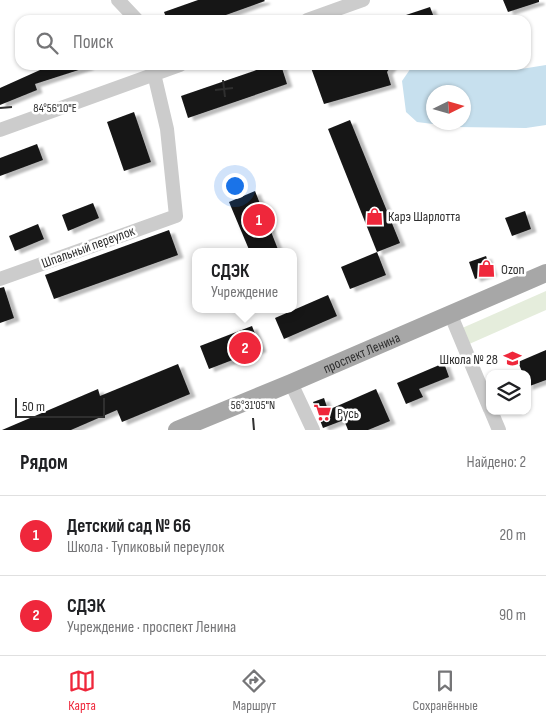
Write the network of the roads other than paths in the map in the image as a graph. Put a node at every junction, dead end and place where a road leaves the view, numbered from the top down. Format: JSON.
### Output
{"nodes":[{"id":1,"x":118,"y":0,"type":"edge"},
{"id":2,"x":363,"y":0,"type":"edge"},
{"id":3,"x":132,"y":15,"type":"edge"},
{"id":4,"x":321,"y":15,"type":"edge"},
{"id":5,"x":152,"y":70,"type":"edge"},
{"id":6,"x":0,"y":130,"type":"edge"},
{"id":7,"x":546,"y":273,"type":"edge"},
{"id":8,"x":0,"y":279,"type":"edge"},
{"id":9,"x":450,"y":313,"type":"junction"},
{"id":10,"x":291,"y":383,"type":"junction"},
{"id":11,"x":486,"y":400,"type":"edge"},
{"id":12,"x":492,"y":415,"type":"edge"},
{"id":13,"x":176,"y":430,"type":"edge"},
{"id":14,"x":313,"y":430,"type":"edge"},
{"id":15,"x":498,"y":430,"type":"edge"}],
"edges":[{"from":1,"to":3,"type":"street"},
{"from":2,"to":4,"type":"street"},
{"from":5,"to":6,"type":"street"},
{"from":5,"to":8,"type":"street","name":"Шпальный переулок"},
{"from":7,"to":9,"type":"main road","name":"проспект Ленина"},
{"from":9,"to":10,"type":"main road","name":"проспект Ленина"},
{"from":9,"to":11,"type":"street"},
{"from":10,"to":13,"type":"main road","name":"проспект Ленина"},
{"from":10,"to":14,"type":"street"},
{"from":12,"to":15,"type":"street"}]}
